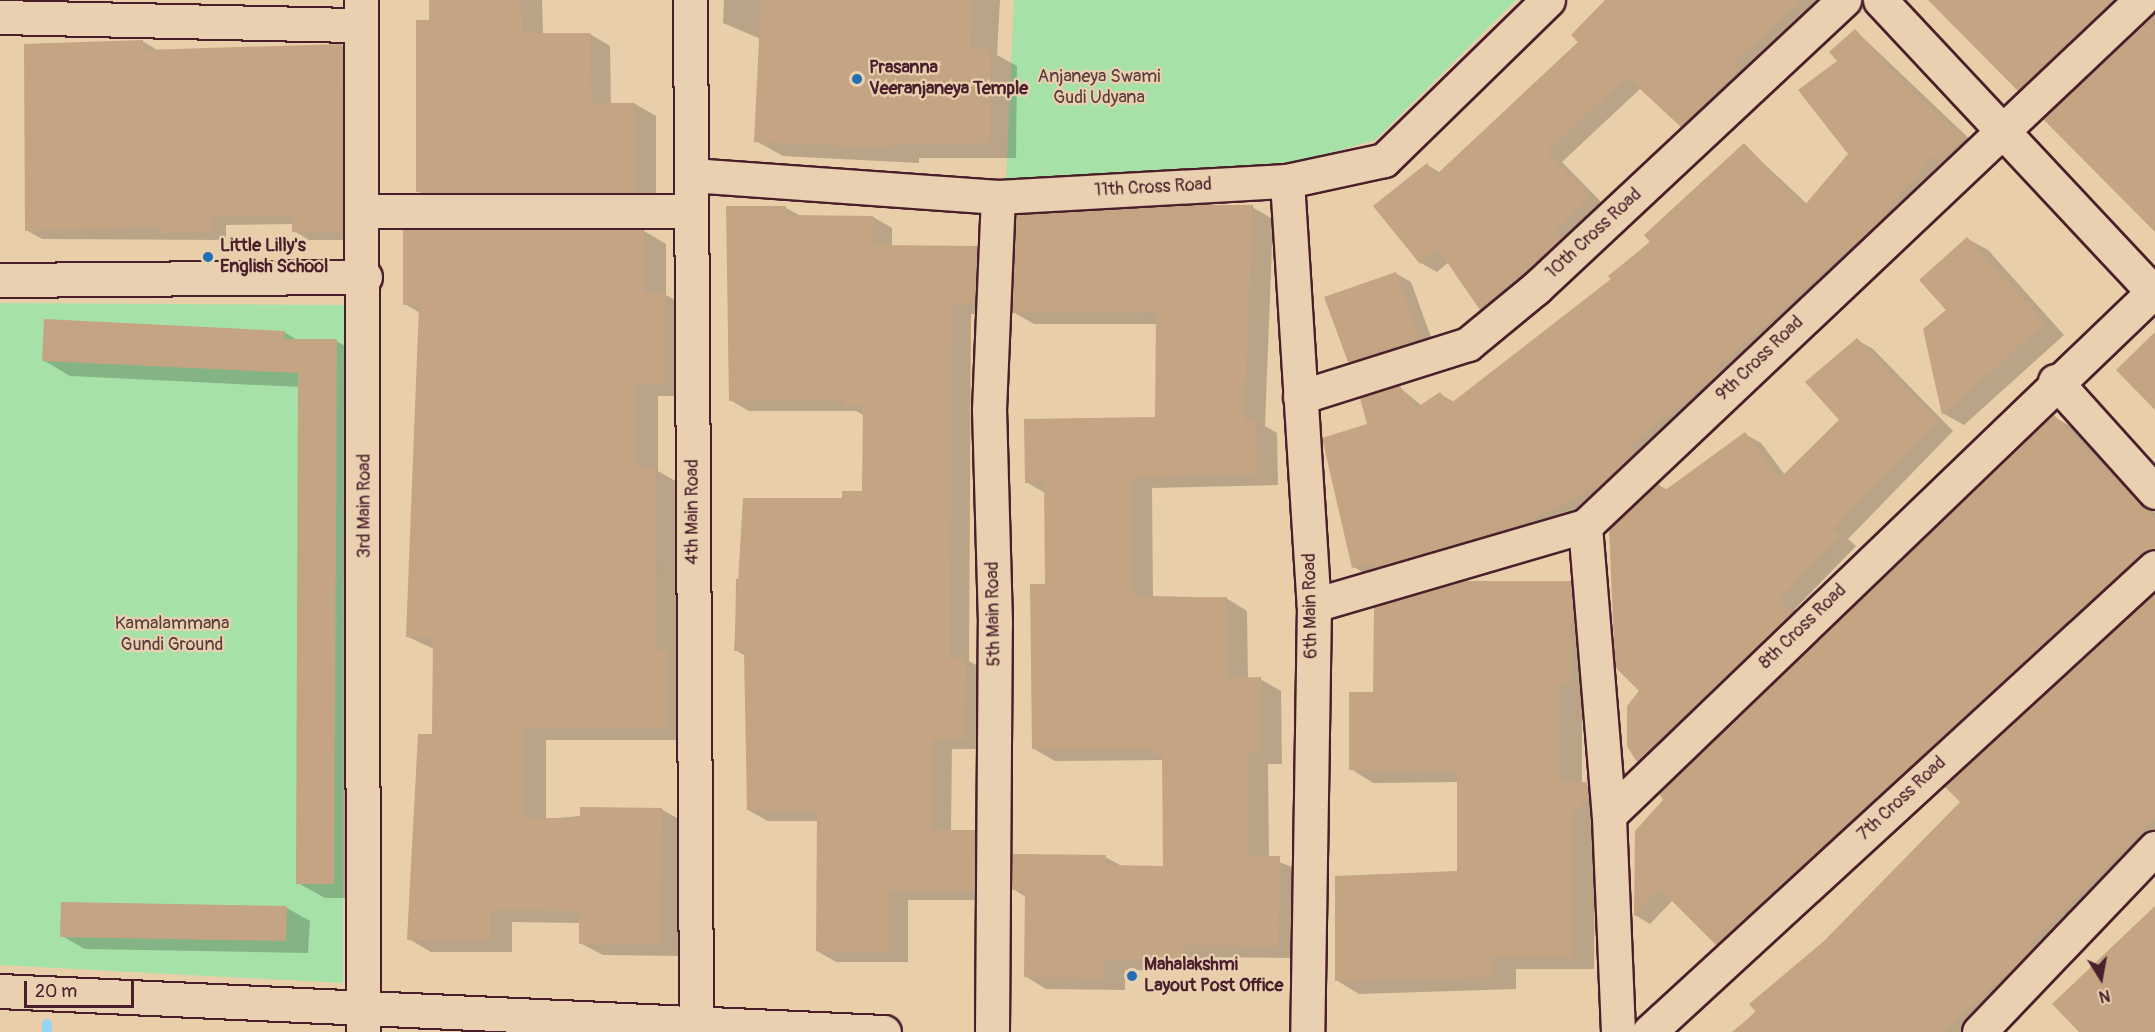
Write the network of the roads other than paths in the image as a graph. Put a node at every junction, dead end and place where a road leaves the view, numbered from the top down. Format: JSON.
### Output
{"nodes":[{"id":1,"x":690,"y":0,"type":"edge"},
{"id":2,"x":1548,"y":0,"type":"edge"},
{"id":3,"x":1844,"y":0,"type":"edge"},
{"id":4,"x":1880,"y":0,"type":"edge"},
{"id":5,"x":2141,"y":0,"type":"edge"},
{"id":6,"x":361,"y":13,"type":"edge"},
{"id":7,"x":0,"y":17,"type":"edge"},
{"id":8,"x":2000,"y":130,"type":"junction"},
{"id":9,"x":691,"y":175,"type":"junction"},
{"id":10,"x":1287,"y":181,"type":"junction"},
{"id":11,"x":998,"y":196,"type":"junction"},
{"id":12,"x":364,"y":211,"type":"junction"},
{"id":13,"x":691,"y":211,"type":"junction"},
{"id":14,"x":365,"y":277,"type":"junction"},
{"id":15,"x":0,"y":280,"type":"edge"},
{"id":16,"x":2154,"y":291,"type":"edge"},
{"id":17,"x":2055,"y":381,"type":"junction"},
{"id":18,"x":1300,"y":397,"type":"junction"},
{"id":19,"x":2155,"y":492,"type":"edge"},
{"id":20,"x":1585,"y":526,"type":"junction"},
{"id":21,"x":2155,"y":567,"type":"edge"},
{"id":22,"x":1314,"y":605,"type":"junction"},
{"id":23,"x":1609,"y":815,"type":"junction"},
{"id":24,"x":2155,"y":848,"type":"edge"},
{"id":25,"x":0,"y":991,"type":"edge"},
{"id":26,"x":363,"y":1022,"type":"edge"},
{"id":27,"x":696,"y":1025,"type":"junction"},
{"id":28,"x":622,"y":1027,"type":"edge"},
{"id":29,"x":884,"y":1032,"type":"edge"},
{"id":30,"x":992,"y":1032,"type":"edge"},
{"id":31,"x":1307,"y":1032,"type":"edge"},
{"id":32,"x":1618,"y":1032,"type":"edge"},
{"id":33,"x":1649,"y":1032,"type":"edge"},
{"id":34,"x":1979,"y":1032,"type":"edge"}],
"edges":[{"from":1,"to":9,"type":"street","name":"4th Main Road"},
{"from":2,"to":10,"type":"street","name":"11th Cross Road"},
{"from":3,"to":18,"type":"street","name":"10th Cross Road"},
{"from":4,"to":8,"type":"street"},
{"from":5,"to":8,"type":"street","name":"9th Cross Road"},
{"from":6,"to":7,"type":"street"},
{"from":6,"to":12,"type":"street","name":"3rd Main Road"},
{"from":8,"to":16,"type":"street"},
{"from":8,"to":20,"type":"street","name":"9th Cross Road"},
{"from":9,"to":11,"type":"street","name":"11th Cross Road"},
{"from":9,"to":13,"type":"street","name":"4th Main Road"},
{"from":10,"to":11,"type":"street","name":"11th Cross Road"},
{"from":10,"to":18,"type":"street","name":"6th Main Road"},
{"from":11,"to":30,"type":"street","name":"5th Main Road"},
{"from":12,"to":13,"type":"street"},
{"from":12,"to":14,"type":"street","name":"3rd Main Road"},
{"from":13,"to":27,"type":"street","name":"4th Main Road"},
{"from":14,"to":15,"type":"street"},
{"from":14,"to":26,"type":"street","name":"3rd Main Road"},
{"from":16,"to":17,"type":"street","name":"8th Cross Road"},
{"from":17,"to":19,"type":"street"},
{"from":17,"to":23,"type":"street","name":"8th Cross Road"},
{"from":18,"to":22,"type":"street","name":"6th Main Road"},
{"from":20,"to":22,"type":"street","name":"9th Cross Road"},
{"from":20,"to":23,"type":"street"},
{"from":21,"to":33,"type":"street","name":"7th Cross Road"},
{"from":22,"to":31,"type":"street","name":"6th Main Road"},
{"from":23,"to":32,"type":"street"},
{"from":24,"to":34,"type":"street"},
{"from":25,"to":26,"type":"street"},
{"from":26,"to":28,"type":"street"},
{"from":27,"to":28,"type":"street"},
{"from":27,"to":29,"type":"street"}]}
